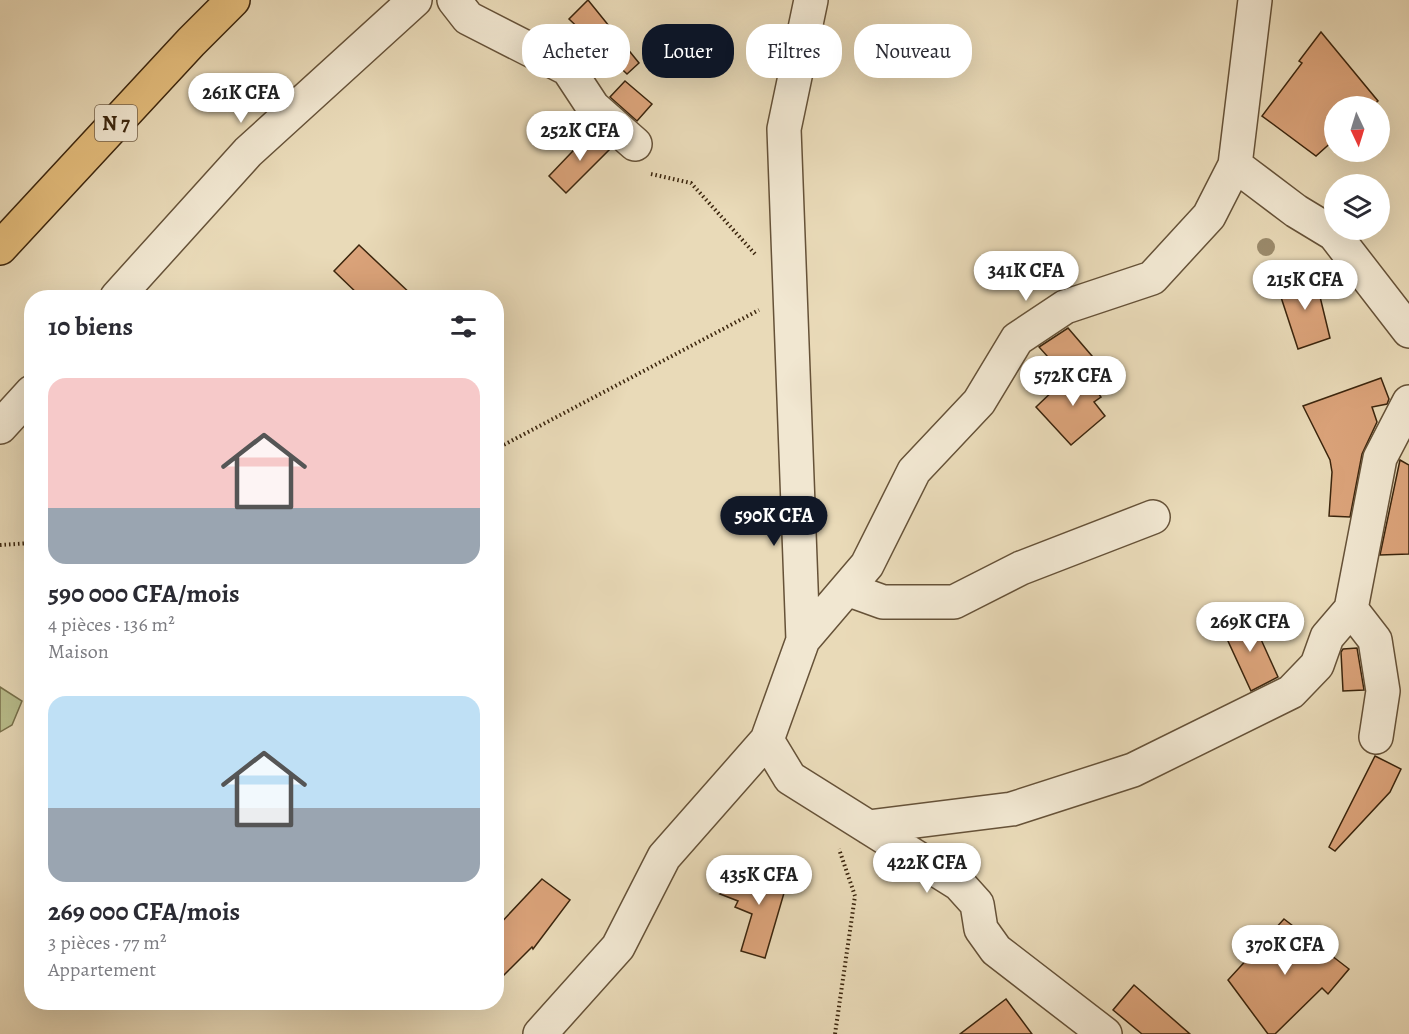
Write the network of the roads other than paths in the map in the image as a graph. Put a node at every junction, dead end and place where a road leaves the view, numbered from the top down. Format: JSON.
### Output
{"nodes":[{"id":1,"x":233,"y":0,"type":"edge"},
{"id":2,"x":415,"y":0,"type":"edge"},
{"id":3,"x":454,"y":0,"type":"edge"},
{"id":4,"x":811,"y":0,"type":"edge"},
{"id":5,"x":1255,"y":0,"type":"edge"},
{"id":6,"x":635,"y":144,"type":"road end"},
{"id":7,"x":1235,"y":165,"type":"junction"},
{"id":8,"x":0,"y":248,"type":"edge"},
{"id":9,"x":123,"y":290,"type":"edge"},
{"id":10,"x":1409,"y":331,"type":"edge"},
{"id":11,"x":24,"y":401,"type":"edge"},
{"id":12,"x":1407,"y":411,"type":"edge"},
{"id":13,"x":0,"y":427,"type":"edge"},
{"id":14,"x":1153,"y":517,"type":"dead end"},
{"id":15,"x":847,"y":589,"type":"junction"},
{"id":16,"x":1352,"y":609,"type":"junction"},
{"id":17,"x":803,"y":640,"type":"junction"},
{"id":18,"x":1376,"y":737,"type":"dead end"},
{"id":19,"x":767,"y":740,"type":"junction"},
{"id":20,"x":868,"y":827,"type":"junction"},
{"id":21,"x":540,"y":1034,"type":"edge"},
{"id":22,"x":1105,"y":1034,"type":"edge"}],
"edges":[{"from":1,"to":8,"type":"highway","number":"N 7"},
{"from":2,"to":9,"type":"street"},
{"from":3,"to":6,"type":"street"},
{"from":4,"to":17,"type":"street"},
{"from":5,"to":7,"type":"street"},
{"from":7,"to":10,"type":"street"},
{"from":7,"to":15,"type":"street"},
{"from":11,"to":13,"type":"street"},
{"from":12,"to":16,"type":"street"},
{"from":14,"to":15,"type":"street"},
{"from":15,"to":17,"type":"street"},
{"from":16,"to":18,"type":"street"},
{"from":16,"to":20,"type":"street"},
{"from":17,"to":19,"type":"street"},
{"from":19,"to":20,"type":"street"},
{"from":19,"to":21,"type":"street"},
{"from":20,"to":22,"type":"street"}]}
